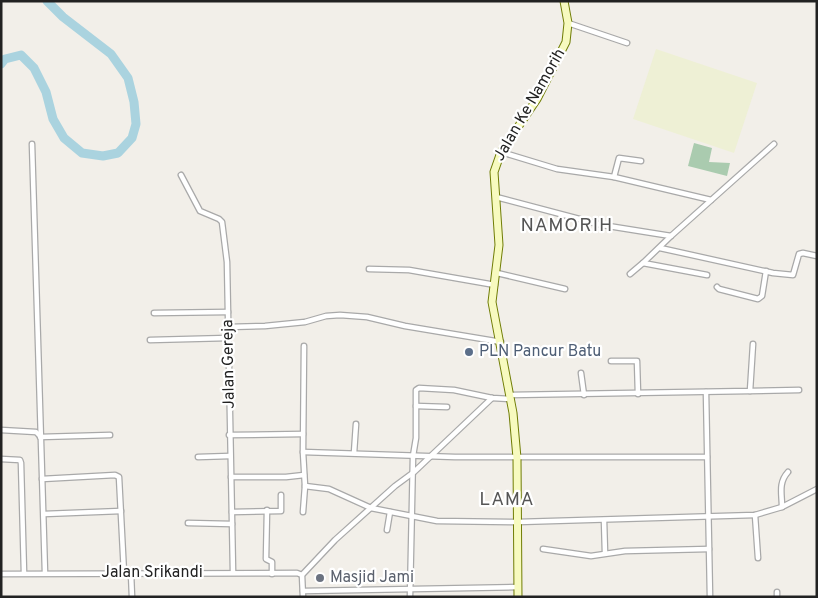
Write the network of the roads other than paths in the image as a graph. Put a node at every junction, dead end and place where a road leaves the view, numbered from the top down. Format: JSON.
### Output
{"nodes":[{"id":1,"x":564,"y":1,"type":"edge"},
{"id":2,"x":568,"y":23,"type":"junction"},
{"id":3,"x":627,"y":43,"type":"dead end"},
{"id":4,"x":32,"y":144,"type":"dead end"},
{"id":5,"x":774,"y":144,"type":"dead end"},
{"id":6,"x":501,"y":152,"type":"junction"},
{"id":7,"x":641,"y":161,"type":"dead end"},
{"id":8,"x":181,"y":175,"type":"dead end"},
{"id":9,"x":614,"y":177,"type":"junction"},
{"id":10,"x":496,"y":197,"type":"junction"},
{"id":11,"x":712,"y":200,"type":"junction"},
{"id":12,"x":672,"y":236,"type":"junction"},
{"id":13,"x":660,"y":248,"type":"junction"},
{"id":14,"x":817,"y":256,"type":"edge"},
{"id":15,"x":643,"y":263,"type":"junction"},
{"id":16,"x":369,"y":269,"type":"dead end"},
{"id":17,"x":766,"y":271,"type":"junction"},
{"id":18,"x":496,"y":273,"type":"junction"},
{"id":19,"x":630,"y":274,"type":"dead end"},
{"id":20,"x":707,"y":275,"type":"dead end"},
{"id":21,"x":495,"y":285,"type":"junction"},
{"id":22,"x":717,"y":286,"type":"dead end"},
{"id":23,"x":566,"y":289,"type":"dead end"},
{"id":24,"x":228,"y":312,"type":"junction"},
{"id":25,"x":154,"y":313,"type":"dead end"},
{"id":26,"x":228,"y":327,"type":"junction"},
{"id":27,"x":228,"y":338,"type":"junction"},
{"id":28,"x":150,"y":340,"type":"dead end"},
{"id":29,"x":501,"y":342,"type":"junction"},
{"id":30,"x":753,"y":344,"type":"dead end"},
{"id":31,"x":304,"y":346,"type":"dead end"},
{"id":32,"x":611,"y":361,"type":"dead end"},
{"id":33,"x":581,"y":373,"type":"dead end"},
{"id":34,"x":799,"y":390,"type":"dead end"},
{"id":35,"x":750,"y":391,"type":"junction"},
{"id":36,"x":706,"y":392,"type":"junction"},
{"id":37,"x":584,"y":394,"type":"junction"},
{"id":38,"x":638,"y":394,"type":"junction"},
{"id":39,"x":510,"y":397,"type":"junction"},
{"id":40,"x":492,"y":398,"type":"junction"},
{"id":41,"x":416,"y":406,"type":"junction"},
{"id":42,"x":447,"y":407,"type":"dead end"},
{"id":43,"x":356,"y":424,"type":"dead end"},
{"id":44,"x":1,"y":430,"type":"edge"},
{"id":45,"x":229,"y":434,"type":"junction"},
{"id":46,"x":303,"y":434,"type":"junction"},
{"id":47,"x":110,"y":435,"type":"dead end"},
{"id":48,"x":40,"y":437,"type":"junction"},
{"id":49,"x":303,"y":452,"type":"junction"},
{"id":50,"x":354,"y":453,"type":"junction"},
{"id":51,"x":230,"y":456,"type":"junction"},
{"id":52,"x":414,"y":456,"type":"junction"},
{"id":53,"x":707,"y":456,"type":"junction"},
{"id":54,"x":198,"y":457,"type":"dead end"},
{"id":55,"x":429,"y":457,"type":"junction"},
{"id":56,"x":517,"y":458,"type":"junction"},
{"id":57,"x":1,"y":459,"type":"edge"},
{"id":58,"x":414,"y":472,"type":"junction"},
{"id":59,"x":788,"y":472,"type":"dead end"},
{"id":60,"x":304,"y":475,"type":"junction"},
{"id":61,"x":231,"y":476,"type":"junction"},
{"id":62,"x":42,"y":479,"type":"junction"},
{"id":63,"x":305,"y":486,"type":"junction"},
{"id":64,"x":817,"y":489,"type":"edge"},
{"id":65,"x":281,"y":495,"type":"dead end"},
{"id":66,"x":782,"y":507,"type":"junction"},
{"id":67,"x":371,"y":508,"type":"junction"},
{"id":68,"x":267,"y":510,"type":"junction"},
{"id":69,"x":121,"y":511,"type":"junction"},
{"id":70,"x":232,"y":512,"type":"junction"},
{"id":71,"x":303,"y":512,"type":"dead end"},
{"id":72,"x":390,"y":512,"type":"junction"},
{"id":73,"x":44,"y":514,"type":"junction"},
{"id":74,"x":755,"y":515,"type":"junction"},
{"id":75,"x":412,"y":516,"type":"junction"},
{"id":76,"x":709,"y":517,"type":"junction"},
{"id":77,"x":604,"y":520,"type":"junction"},
{"id":78,"x":518,"y":522,"type":"junction"},
{"id":79,"x":188,"y":523,"type":"dead end"},
{"id":80,"x":232,"y":524,"type":"junction"},
{"id":81,"x":387,"y":530,"type":"dead end"},
{"id":82,"x":543,"y":548,"type":"dead end"},
{"id":83,"x":709,"y":549,"type":"junction"},
{"id":84,"x":604,"y":553,"type":"junction"},
{"id":85,"x":758,"y":558,"type":"dead end"},
{"id":86,"x":233,"y":572,"type":"junction"},
{"id":87,"x":24,"y":573,"type":"junction"},
{"id":88,"x":45,"y":573,"type":"junction"},
{"id":89,"x":124,"y":573,"type":"junction"},
{"id":90,"x":131,"y":573,"type":"junction"},
{"id":91,"x":1,"y":574,"type":"edge"},
{"id":92,"x":272,"y":574,"type":"junction"},
{"id":93,"x":302,"y":575,"type":"junction"},
{"id":94,"x":518,"y":586,"type":"junction"},
{"id":95,"x":410,"y":588,"type":"junction"},
{"id":96,"x":303,"y":591,"type":"junction"},
{"id":97,"x":132,"y":597,"type":"edge"},
{"id":98,"x":303,"y":597,"type":"edge"},
{"id":99,"x":410,"y":597,"type":"edge"},
{"id":100,"x":518,"y":597,"type":"edge"},
{"id":101,"x":710,"y":597,"type":"edge"}],
"edges":[{"from":1,"to":2,"type":"street","name":"Jalan Ke Namorih"},
{"from":2,"to":3,"type":"street"},
{"from":2,"to":6,"type":"street","name":"Jalan Ke Namorih"},
{"from":4,"to":48,"type":"street"},
{"from":5,"to":11,"type":"street"},
{"from":6,"to":9,"type":"street"},
{"from":6,"to":10,"type":"street","name":"Jalan Ke Namorih"},
{"from":7,"to":9,"type":"street"},
{"from":8,"to":24,"type":"street","name":"Jalan Gereja"},
{"from":9,"to":11,"type":"street"},
{"from":10,"to":12,"type":"street"},
{"from":10,"to":18,"type":"street","name":"Jalan Ke Namorih"},
{"from":11,"to":12,"type":"street"},
{"from":12,"to":13,"type":"street"},
{"from":13,"to":15,"type":"street"},
{"from":13,"to":17,"type":"street"},
{"from":14,"to":17,"type":"street"},
{"from":15,"to":19,"type":"street"},
{"from":15,"to":20,"type":"street"},
{"from":16,"to":21,"type":"street"},
{"from":17,"to":22,"type":"street"},
{"from":18,"to":21,"type":"street","name":"Jalan Ke Namorih"},
{"from":18,"to":23,"type":"street"},
{"from":21,"to":29,"type":"street","name":"Jalan Ke Namorih"},
{"from":24,"to":25,"type":"street"},
{"from":24,"to":26,"type":"street","name":"Jalan Gereja"},
{"from":26,"to":27,"type":"street","name":"Jalan Gereja"},
{"from":26,"to":29,"type":"street"},
{"from":27,"to":28,"type":"street"},
{"from":27,"to":45,"type":"street","name":"Jalan Gereja"},
{"from":29,"to":39,"type":"street","name":"Jalan Ke Namorih"},
{"from":30,"to":35,"type":"street"},
{"from":31,"to":46,"type":"street"},
{"from":32,"to":38,"type":"street"},
{"from":33,"to":37,"type":"street"},
{"from":34,"to":35,"type":"street"},
{"from":35,"to":36,"type":"street"},
{"from":36,"to":38,"type":"street"},
{"from":36,"to":53,"type":"street"},
{"from":37,"to":38,"type":"street"},
{"from":37,"to":39,"type":"street"},
{"from":39,"to":40,"type":"street"},
{"from":39,"to":56,"type":"street","name":"Jalan Ke Namorih"},
{"from":40,"to":41,"type":"street"},
{"from":40,"to":55,"type":"street"},
{"from":41,"to":42,"type":"street"},
{"from":41,"to":52,"type":"street"},
{"from":43,"to":50,"type":"street"},
{"from":44,"to":48,"type":"street"},
{"from":45,"to":46,"type":"street"},
{"from":45,"to":51,"type":"street","name":"Jalan Gereja"},
{"from":46,"to":49,"type":"street"},
{"from":47,"to":48,"type":"street"},
{"from":48,"to":62,"type":"street"},
{"from":49,"to":50,"type":"street"},
{"from":49,"to":60,"type":"street"},
{"from":50,"to":52,"type":"street"},
{"from":51,"to":54,"type":"street"},
{"from":51,"to":61,"type":"street","name":"Jalan Gereja"},
{"from":52,"to":55,"type":"street"},
{"from":52,"to":58,"type":"street"},
{"from":53,"to":56,"type":"street"},
{"from":53,"to":76,"type":"street"},
{"from":55,"to":56,"type":"street"},
{"from":55,"to":58,"type":"street"},
{"from":56,"to":78,"type":"street","name":"Jalan Ke Namorih"},
{"from":57,"to":87,"type":"street"},
{"from":58,"to":67,"type":"street"},
{"from":58,"to":75,"type":"street"},
{"from":59,"to":66,"type":"street"},
{"from":60,"to":61,"type":"street"},
{"from":60,"to":63,"type":"street"},
{"from":61,"to":70,"type":"street","name":"Jalan Gereja"},
{"from":62,"to":69,"type":"street"},
{"from":62,"to":73,"type":"street"},
{"from":63,"to":67,"type":"street"},
{"from":63,"to":71,"type":"street"},
{"from":64,"to":66,"type":"street"},
{"from":65,"to":68,"type":"street"},
{"from":66,"to":74,"type":"street"},
{"from":67,"to":72,"type":"street"},
{"from":67,"to":93,"type":"street"},
{"from":68,"to":70,"type":"street"},
{"from":68,"to":92,"type":"street"},
{"from":69,"to":73,"type":"street"},
{"from":69,"to":89,"type":"street"},
{"from":70,"to":80,"type":"street","name":"Jalan Gereja"},
{"from":72,"to":75,"type":"street"},
{"from":72,"to":81,"type":"street"},
{"from":73,"to":88,"type":"street"},
{"from":74,"to":76,"type":"street"},
{"from":74,"to":85,"type":"street"},
{"from":75,"to":78,"type":"street"},
{"from":75,"to":95,"type":"street"},
{"from":76,"to":77,"type":"street"},
{"from":76,"to":83,"type":"street"},
{"from":77,"to":78,"type":"street"},
{"from":77,"to":84,"type":"street"},
{"from":78,"to":94,"type":"street","name":"Jalan Ke Namorih"},
{"from":79,"to":80,"type":"street"},
{"from":80,"to":86,"type":"street","name":"Jalan Gereja"},
{"from":82,"to":84,"type":"street"},
{"from":83,"to":84,"type":"street"},
{"from":83,"to":101,"type":"street"},
{"from":86,"to":90,"type":"street","name":"Jalan Srikandi"},
{"from":86,"to":92,"type":"street","name":"Jalan Srikandi"},
{"from":87,"to":88,"type":"street","name":"Jalan Srikandi"},
{"from":87,"to":91,"type":"street","name":"Jalan Srikandi"},
{"from":88,"to":89,"type":"street","name":"Jalan Srikandi"},
{"from":89,"to":90,"type":"street","name":"Jalan Srikandi"},
{"from":90,"to":97,"type":"street"},
{"from":92,"to":93,"type":"street","name":"Jalan Srikandi"},
{"from":93,"to":96,"type":"street"},
{"from":94,"to":95,"type":"street"},
{"from":94,"to":100,"type":"street","name":"Jalan Ke Namorih"},
{"from":95,"to":96,"type":"street"},
{"from":95,"to":99,"type":"street"},
{"from":96,"to":98,"type":"street"}]}
